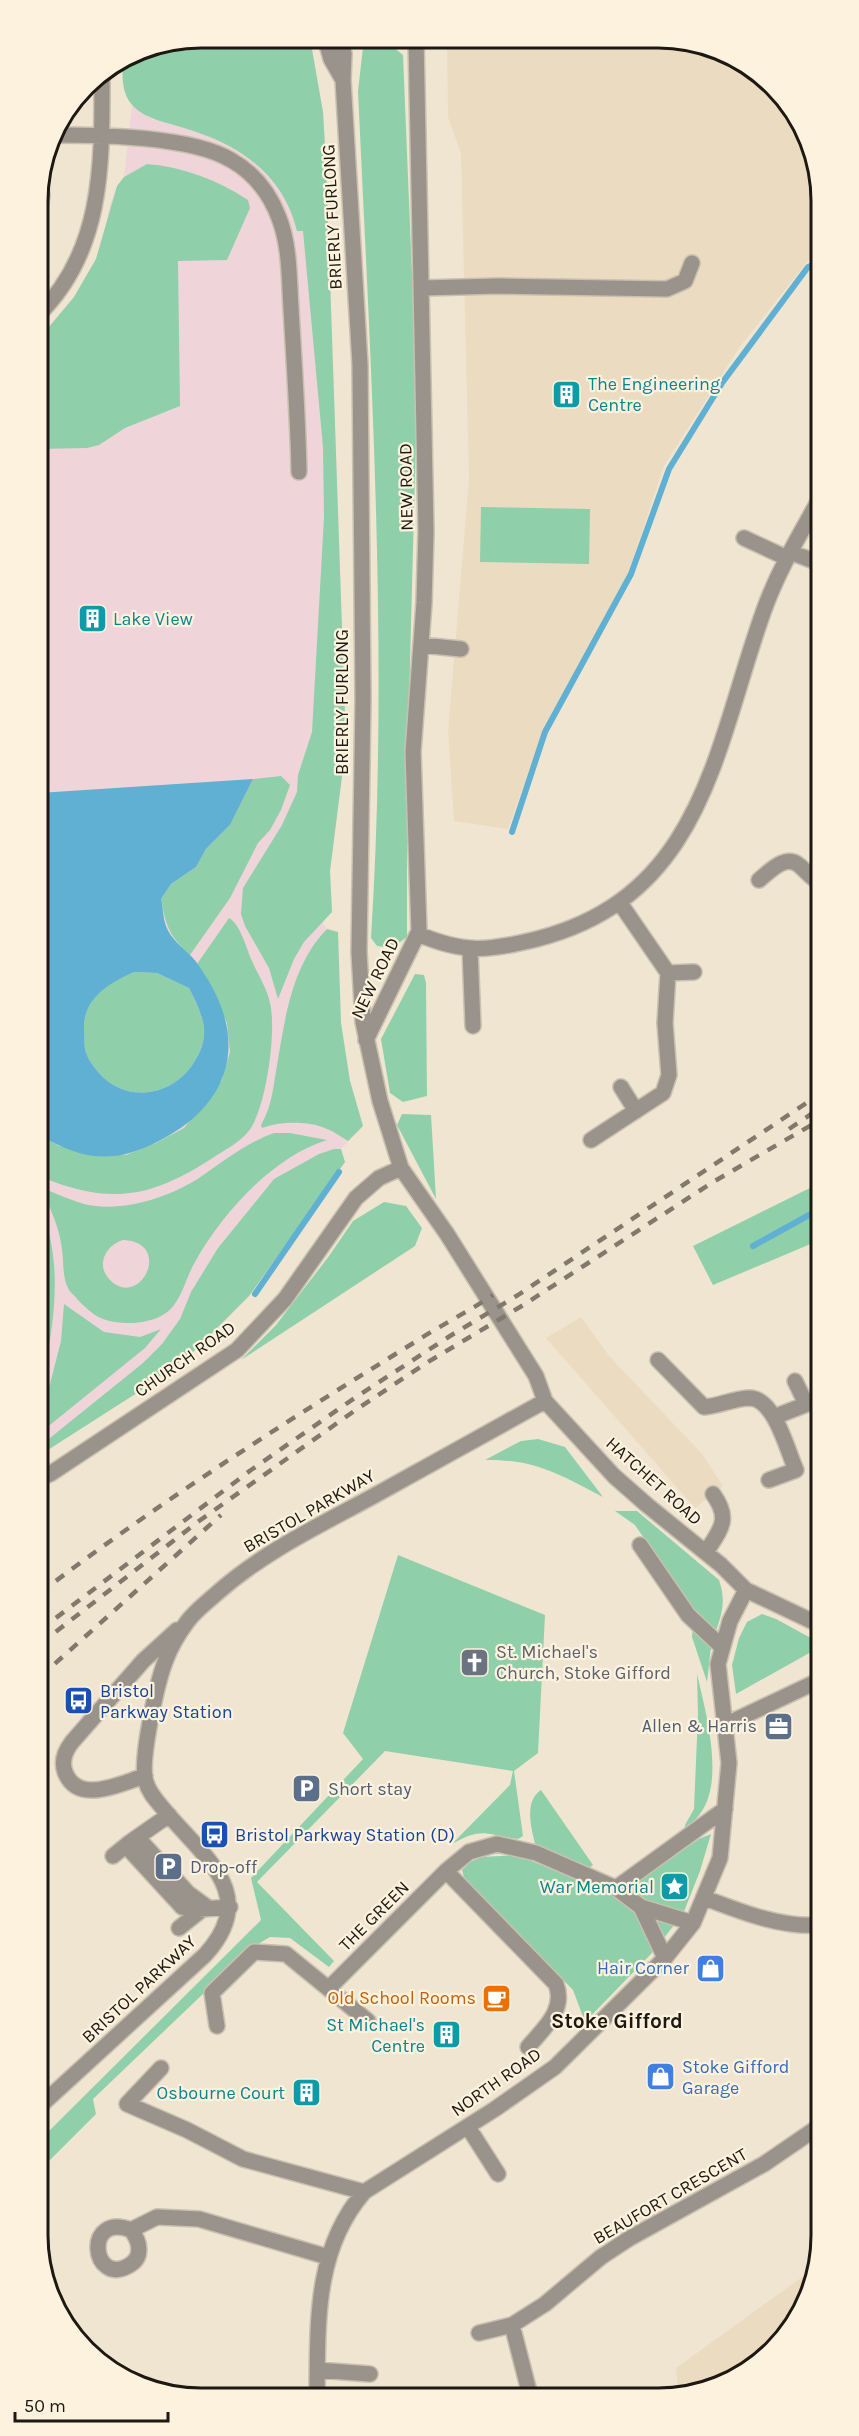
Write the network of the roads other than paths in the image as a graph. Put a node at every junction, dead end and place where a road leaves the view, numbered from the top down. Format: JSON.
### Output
{"nodes":[{"id":1,"x":328,"y":48,"type":"edge"},
{"id":2,"x":342,"y":48,"type":"edge"},
{"id":3,"x":416,"y":48,"type":"edge"},
{"id":4,"x":343,"y":80,"type":"junction"},
{"id":5,"x":102,"y":84,"type":"edge"},
{"id":6,"x":63,"y":135,"type":"edge"},
{"id":7,"x":102,"y":135,"type":"junction"},
{"id":8,"x":692,"y":263,"type":"dead end"},
{"id":9,"x":422,"y":288,"type":"junction"},
{"id":10,"x":48,"y":306,"type":"edge"},
{"id":11,"x":299,"y":472,"type":"dead end"},
{"id":12,"x":811,"y":515,"type":"edge"},
{"id":13,"x":744,"y":538,"type":"dead end"},
{"id":14,"x":789,"y":555,"type":"junction"},
{"id":15,"x":811,"y":561,"type":"edge"},
{"id":16,"x":421,"y":645,"type":"junction"},
{"id":17,"x":461,"y":649,"type":"dead end"},
{"id":18,"x":811,"y":877,"type":"edge"},
{"id":19,"x":759,"y":880,"type":"dead end"},
{"id":20,"x":620,"y":903,"type":"junction"},
{"id":21,"x":415,"y":940,"type":"junction"},
{"id":22,"x":470,"y":949,"type":"junction"},
{"id":23,"x":694,"y":972,"type":"dead end"},
{"id":24,"x":668,"y":973,"type":"junction"},
{"id":25,"x":473,"y":1026,"type":"dead end"},
{"id":26,"x":366,"y":1040,"type":"junction"},
{"id":27,"x":621,"y":1087,"type":"dead end"},
{"id":28,"x":636,"y":1111,"type":"junction"},
{"id":29,"x":591,"y":1140,"type":"dead end"},
{"id":30,"x":401,"y":1168,"type":"junction"},
{"id":31,"x":484,"y":1293,"type":"joint"},
{"id":32,"x":658,"y":1360,"type":"dead end"},
{"id":33,"x":795,"y":1381,"type":"dead end"},
{"id":34,"x":811,"y":1400,"type":"edge"},
{"id":35,"x":544,"y":1401,"type":"junction"},
{"id":36,"x":811,"y":1403,"type":"edge"},
{"id":37,"x":774,"y":1417,"type":"junction"},
{"id":38,"x":48,"y":1475,"type":"edge"},
{"id":39,"x":769,"y":1480,"type":"dead end"},
{"id":40,"x":713,"y":1494,"type":"dead end"},
{"id":41,"x":640,"y":1545,"type":"dead end"},
{"id":42,"x":706,"y":1552,"type":"junction"},
{"id":43,"x":746,"y":1590,"type":"junction"},
{"id":44,"x":188,"y":1621,"type":"junction"},
{"id":45,"x":811,"y":1621,"type":"edge"},
{"id":46,"x":722,"y":1647,"type":"junction"},
{"id":47,"x":811,"y":1684,"type":"edge"},
{"id":48,"x":725,"y":1725,"type":"junction"},
{"id":49,"x":145,"y":1776,"type":"junction"},
{"id":50,"x":725,"y":1809,"type":"junction"},
{"id":51,"x":169,"y":1815,"type":"junction"},
{"id":52,"x":132,"y":1842,"type":"junction"},
{"id":53,"x":114,"y":1856,"type":"dead end"},
{"id":54,"x":446,"y":1871,"type":"junction"},
{"id":55,"x":616,"y":1888,"type":"junction"},
{"id":56,"x":705,"y":1898,"type":"junction"},
{"id":57,"x":207,"y":1907,"type":"junction"},
{"id":58,"x":230,"y":1907,"type":"junction"},
{"id":59,"x":641,"y":1907,"type":"junction"},
{"id":60,"x":693,"y":1923,"type":"junction"},
{"id":61,"x":811,"y":1926,"type":"edge"},
{"id":62,"x":179,"y":1928,"type":"dead end"},
{"id":63,"x":665,"y":1958,"type":"junction"},
{"id":64,"x":329,"y":1988,"type":"junction"},
{"id":65,"x":368,"y":2021,"type":"dead end"},
{"id":66,"x":218,"y":2026,"type":"dead end"},
{"id":67,"x":528,"y":2047,"type":"dead end"},
{"id":68,"x":161,"y":2068,"type":"dead end"},
{"id":69,"x":48,"y":2099,"type":"edge"},
{"id":70,"x":468,"y":2127,"type":"junction"},
{"id":71,"x":811,"y":2132,"type":"edge"},
{"id":72,"x":498,"y":2174,"type":"dead end"},
{"id":73,"x":364,"y":2192,"type":"junction"},
{"id":74,"x":131,"y":2230,"type":"dead end"},
{"id":75,"x":328,"y":2257,"type":"junction"},
{"id":76,"x":512,"y":2325,"type":"junction"},
{"id":77,"x":479,"y":2333,"type":"dead end"},
{"id":78,"x":318,"y":2370,"type":"junction"},
{"id":79,"x":370,"y":2374,"type":"dead end"},
{"id":80,"x":318,"y":2388,"type":"edge"},
{"id":81,"x":528,"y":2388,"type":"edge"}],
"edges":[{"from":1,"to":4,"type":"street","name":"BRIERLY FURLONG"},
{"from":2,"to":4,"type":"street","name":"BRIERLY FURLONG"},
{"from":3,"to":9,"type":"street","name":"NEW ROAD"},
{"from":4,"to":26,"type":"street","name":"BRIERLY FURLONG"},
{"from":5,"to":7,"type":"street"},
{"from":6,"to":7,"type":"street"},
{"from":7,"to":10,"type":"street"},
{"from":7,"to":11,"type":"street"},
{"from":8,"to":9,"type":"street"},
{"from":9,"to":16,"type":"street","name":"NEW ROAD"},
{"from":12,"to":14,"type":"street","name":"NEW ROAD"},
{"from":13,"to":14,"type":"street"},
{"from":14,"to":15,"type":"street"},
{"from":14,"to":20,"type":"street","name":"NEW ROAD"},
{"from":16,"to":17,"type":"street"},
{"from":16,"to":21,"type":"street","name":"NEW ROAD"},
{"from":18,"to":19,"type":"street"},
{"from":20,"to":22,"type":"street","name":"NEW ROAD"},
{"from":20,"to":24,"type":"street"},
{"from":21,"to":22,"type":"street","name":"NEW ROAD"},
{"from":21,"to":26,"type":"street","name":"NEW ROAD"},
{"from":22,"to":25,"type":"street"},
{"from":23,"to":24,"type":"street"},
{"from":24,"to":28,"type":"street"},
{"from":26,"to":30,"type":"street","name":"BRIERLY FURLONG"},
{"from":27,"to":28,"type":"street"},
{"from":28,"to":29,"type":"street"},
{"from":30,"to":31,"type":"street","name":"BRIERLY FURLONG"},
{"from":30,"to":38,"type":"street","name":"CHURCH ROAD"},
{"from":31,"to":35,"type":"street","name":"HATCHET ROAD"},
{"from":32,"to":37,"type":"street"},
{"from":33,"to":34,"type":"street"},
{"from":35,"to":42,"type":"street","name":"HATCHET ROAD"},
{"from":35,"to":44,"type":"street","name":"BRISTOL PARKWAY"},
{"from":36,"to":37,"type":"street"},
{"from":37,"to":39,"type":"street"},
{"from":40,"to":42,"type":"street"},
{"from":41,"to":46,"type":"street"},
{"from":42,"to":43,"type":"street","name":"HATCHET ROAD"},
{"from":43,"to":45,"type":"street","name":"HATCHET ROAD"},
{"from":43,"to":46,"type":"street","name":"NORTH ROAD"},
{"from":44,"to":49,"type":"street","name":"BRISTOL PARKWAY"},
{"from":44,"to":49,"type":"street"},
{"from":46,"to":48,"type":"street","name":"NORTH ROAD"},
{"from":47,"to":48,"type":"street"},
{"from":48,"to":50,"type":"street","name":"NORTH ROAD"},
{"from":49,"to":51,"type":"street"},
{"from":50,"to":55,"type":"street"},
{"from":50,"to":56,"type":"street","name":"NORTH ROAD"},
{"from":51,"to":52,"type":"street"},
{"from":51,"to":58,"type":"street"},
{"from":52,"to":53,"type":"street"},
{"from":52,"to":57,"type":"street"},
{"from":54,"to":55,"type":"street","name":"THE GREEN"},
{"from":54,"to":64,"type":"street","name":"THE GREEN"},
{"from":54,"to":67,"type":"street"},
{"from":55,"to":59,"type":"street","name":"THE GREEN"},
{"from":56,"to":60,"type":"street","name":"NORTH ROAD"},
{"from":56,"to":61,"type":"street"},
{"from":57,"to":58,"type":"street"},
{"from":57,"to":62,"type":"street"},
{"from":58,"to":69,"type":"street","name":"BRISTOL PARKWAY"},
{"from":59,"to":60,"type":"street","name":"THE GREEN"},
{"from":59,"to":63,"type":"street","name":"THE GREEN"},
{"from":60,"to":63,"type":"street","name":"NORTH ROAD"},
{"from":63,"to":70,"type":"street","name":"NORTH ROAD"},
{"from":64,"to":65,"type":"street"},
{"from":64,"to":66,"type":"street"},
{"from":68,"to":73,"type":"street"},
{"from":70,"to":72,"type":"street"},
{"from":70,"to":73,"type":"street","name":"NORTH ROAD"},
{"from":71,"to":76,"type":"street","name":"BEAUFORT CRESCENT"},
{"from":73,"to":75,"type":"street","name":"NORTH ROAD"},
{"from":74,"to":75,"type":"street"},
{"from":75,"to":78,"type":"street","name":"NORTH ROAD"},
{"from":76,"to":77,"type":"street","name":"BEAUFORT CRESCENT"},
{"from":76,"to":81,"type":"street"},
{"from":78,"to":79,"type":"street"},
{"from":78,"to":80,"type":"street","name":"NORTH ROAD"}]}
